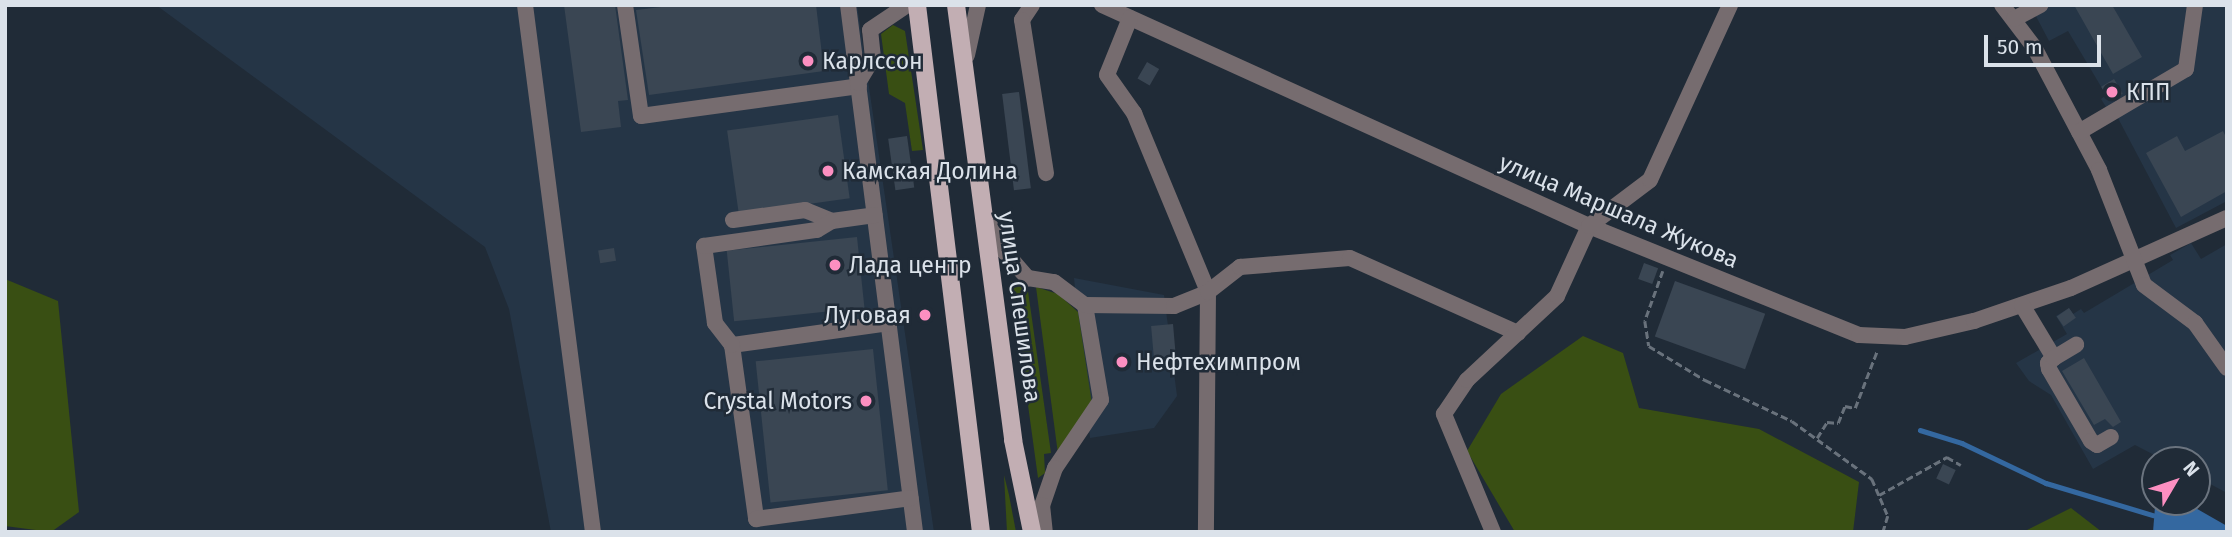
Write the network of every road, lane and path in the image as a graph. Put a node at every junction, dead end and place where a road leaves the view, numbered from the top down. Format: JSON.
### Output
{"nodes":[{"id":1,"x":525,"y":5,"type":"edge"},
{"id":2,"x":625,"y":5,"type":"edge"},
{"id":3,"x":848,"y":5,"type":"edge"},
{"id":4,"x":907,"y":5,"type":"edge"},
{"id":5,"x":916,"y":5,"type":"edge"},
{"id":6,"x":956,"y":5,"type":"edge"},
{"id":7,"x":978,"y":5,"type":"edge"},
{"id":8,"x":1032,"y":5,"type":"edge"},
{"id":9,"x":1102,"y":5,"type":"edge"},
{"id":10,"x":1730,"y":5,"type":"edge"},
{"id":11,"x":2002,"y":5,"type":"edge"},
{"id":12,"x":2039,"y":5,"type":"edge"},
{"id":13,"x":2195,"y":5,"type":"edge"},
{"id":14,"x":1130,"y":18,"type":"junction"},
{"id":15,"x":2014,"y":19,"type":"junction"},
{"id":16,"x":858,"y":84,"type":"junction"},
{"id":17,"x":966,"y":96,"type":"junction"},
{"id":18,"x":2079,"y":132,"type":"junction"},
{"id":19,"x":1046,"y":173,"type":"dead end"},
{"id":20,"x":981,"y":203,"type":"junction"},
{"id":21,"x":875,"y":215,"type":"junction"},
{"id":22,"x":2227,"y":218,"type":"edge"},
{"id":23,"x":733,"y":220,"type":"dead end"},
{"id":24,"x":832,"y":221,"type":"junction"},
{"id":25,"x":1589,"y":226,"type":"junction"},
{"id":26,"x":1668,"y":258,"type":"junction"},
{"id":27,"x":2133,"y":261,"type":"junction"},
{"id":28,"x":1208,"y":292,"type":"junction"},
{"id":29,"x":1085,"y":305,"type":"junction"},
{"id":30,"x":2022,"y":305,"type":"junction"},
{"id":31,"x":889,"y":323,"type":"junction"},
{"id":32,"x":1518,"y":333,"type":"junction"},
{"id":33,"x":1882,"y":338,"type":"junction"},
{"id":34,"x":732,"y":345,"type":"junction"},
{"id":35,"x":2076,"y":345,"type":"dead end"},
{"id":36,"x":2054,"y":358,"type":"junction"},
{"id":37,"x":2227,"y":368,"type":"edge"},
{"id":38,"x":2111,"y":438,"type":"dead end"},
{"id":39,"x":1816,"y":439,"type":"junction"},
{"id":40,"x":1961,"y":465,"type":"dead end"},
{"id":41,"x":1879,"y":495,"type":"junction"},
{"id":42,"x":911,"y":498,"type":"junction"},
{"id":43,"x":593,"y":532,"type":"edge"},
{"id":44,"x":915,"y":532,"type":"edge"},
{"id":45,"x":981,"y":532,"type":"edge"},
{"id":46,"x":1032,"y":532,"type":"edge"},
{"id":47,"x":1045,"y":532,"type":"edge"},
{"id":48,"x":1206,"y":532,"type":"edge"},
{"id":49,"x":1493,"y":532,"type":"edge"},
{"id":50,"x":1883,"y":532,"type":"edge"}],
"edges":[{"from":1,"to":43,"type":"street"},
{"from":2,"to":16,"type":"street"},
{"from":3,"to":16,"type":"street"},
{"from":4,"to":16,"type":"street"},
{"from":5,"to":45,"type":"main road"},
{"from":6,"to":17,"type":"main road","name":"улица Спешилова"},
{"from":7,"to":17,"type":"street"},
{"from":8,"to":19,"type":"street"},
{"from":9,"to":14,"type":"street","name":"улица Маршала Жукова"},
{"from":10,"to":25,"type":"street"},
{"from":11,"to":15,"type":"street"},
{"from":12,"to":15,"type":"street"},
{"from":13,"to":18,"type":"street"},
{"from":14,"to":25,"type":"street","name":"улица Маршала Жукова"},
{"from":14,"to":28,"type":"street"},
{"from":15,"to":18,"type":"street"},
{"from":16,"to":21,"type":"street"},
{"from":17,"to":20,"type":"main road","name":"улица Спешилова"},
{"from":18,"to":27,"type":"street"},
{"from":20,"to":29,"type":"street"},
{"from":20,"to":46,"type":"main road","name":"улица Спешилова"},
{"from":21,"to":24,"type":"street"},
{"from":21,"to":31,"type":"street"},
{"from":22,"to":27,"type":"street","name":"улица Маршала Жукова"},
{"from":23,"to":24,"type":"street"},
{"from":24,"to":34,"type":"street"},
{"from":25,"to":26,"type":"street","name":"улица Маршала Жукова"},
{"from":25,"to":32,"type":"street"},
{"from":26,"to":33,"type":"street","name":"улица Маршала Жукова"},
{"from":26,"to":39,"type":"path"},
{"from":27,"to":30,"type":"street","name":"улица Маршала Жукова"},
{"from":27,"to":37,"type":"street"},
{"from":28,"to":29,"type":"street"},
{"from":28,"to":32,"type":"street"},
{"from":28,"to":48,"type":"street"},
{"from":29,"to":47,"type":"street"},
{"from":30,"to":33,"type":"street","name":"улица Маршала Жукова"},
{"from":30,"to":36,"type":"street"},
{"from":31,"to":34,"type":"street"},
{"from":31,"to":42,"type":"street"},
{"from":32,"to":49,"type":"street"},
{"from":33,"to":39,"type":"path"},
{"from":34,"to":42,"type":"street"},
{"from":35,"to":36,"type":"street"},
{"from":36,"to":38,"type":"street"},
{"from":39,"to":41,"type":"path"},
{"from":40,"to":41,"type":"path"},
{"from":41,"to":50,"type":"path"},
{"from":42,"to":44,"type":"street"}]}
